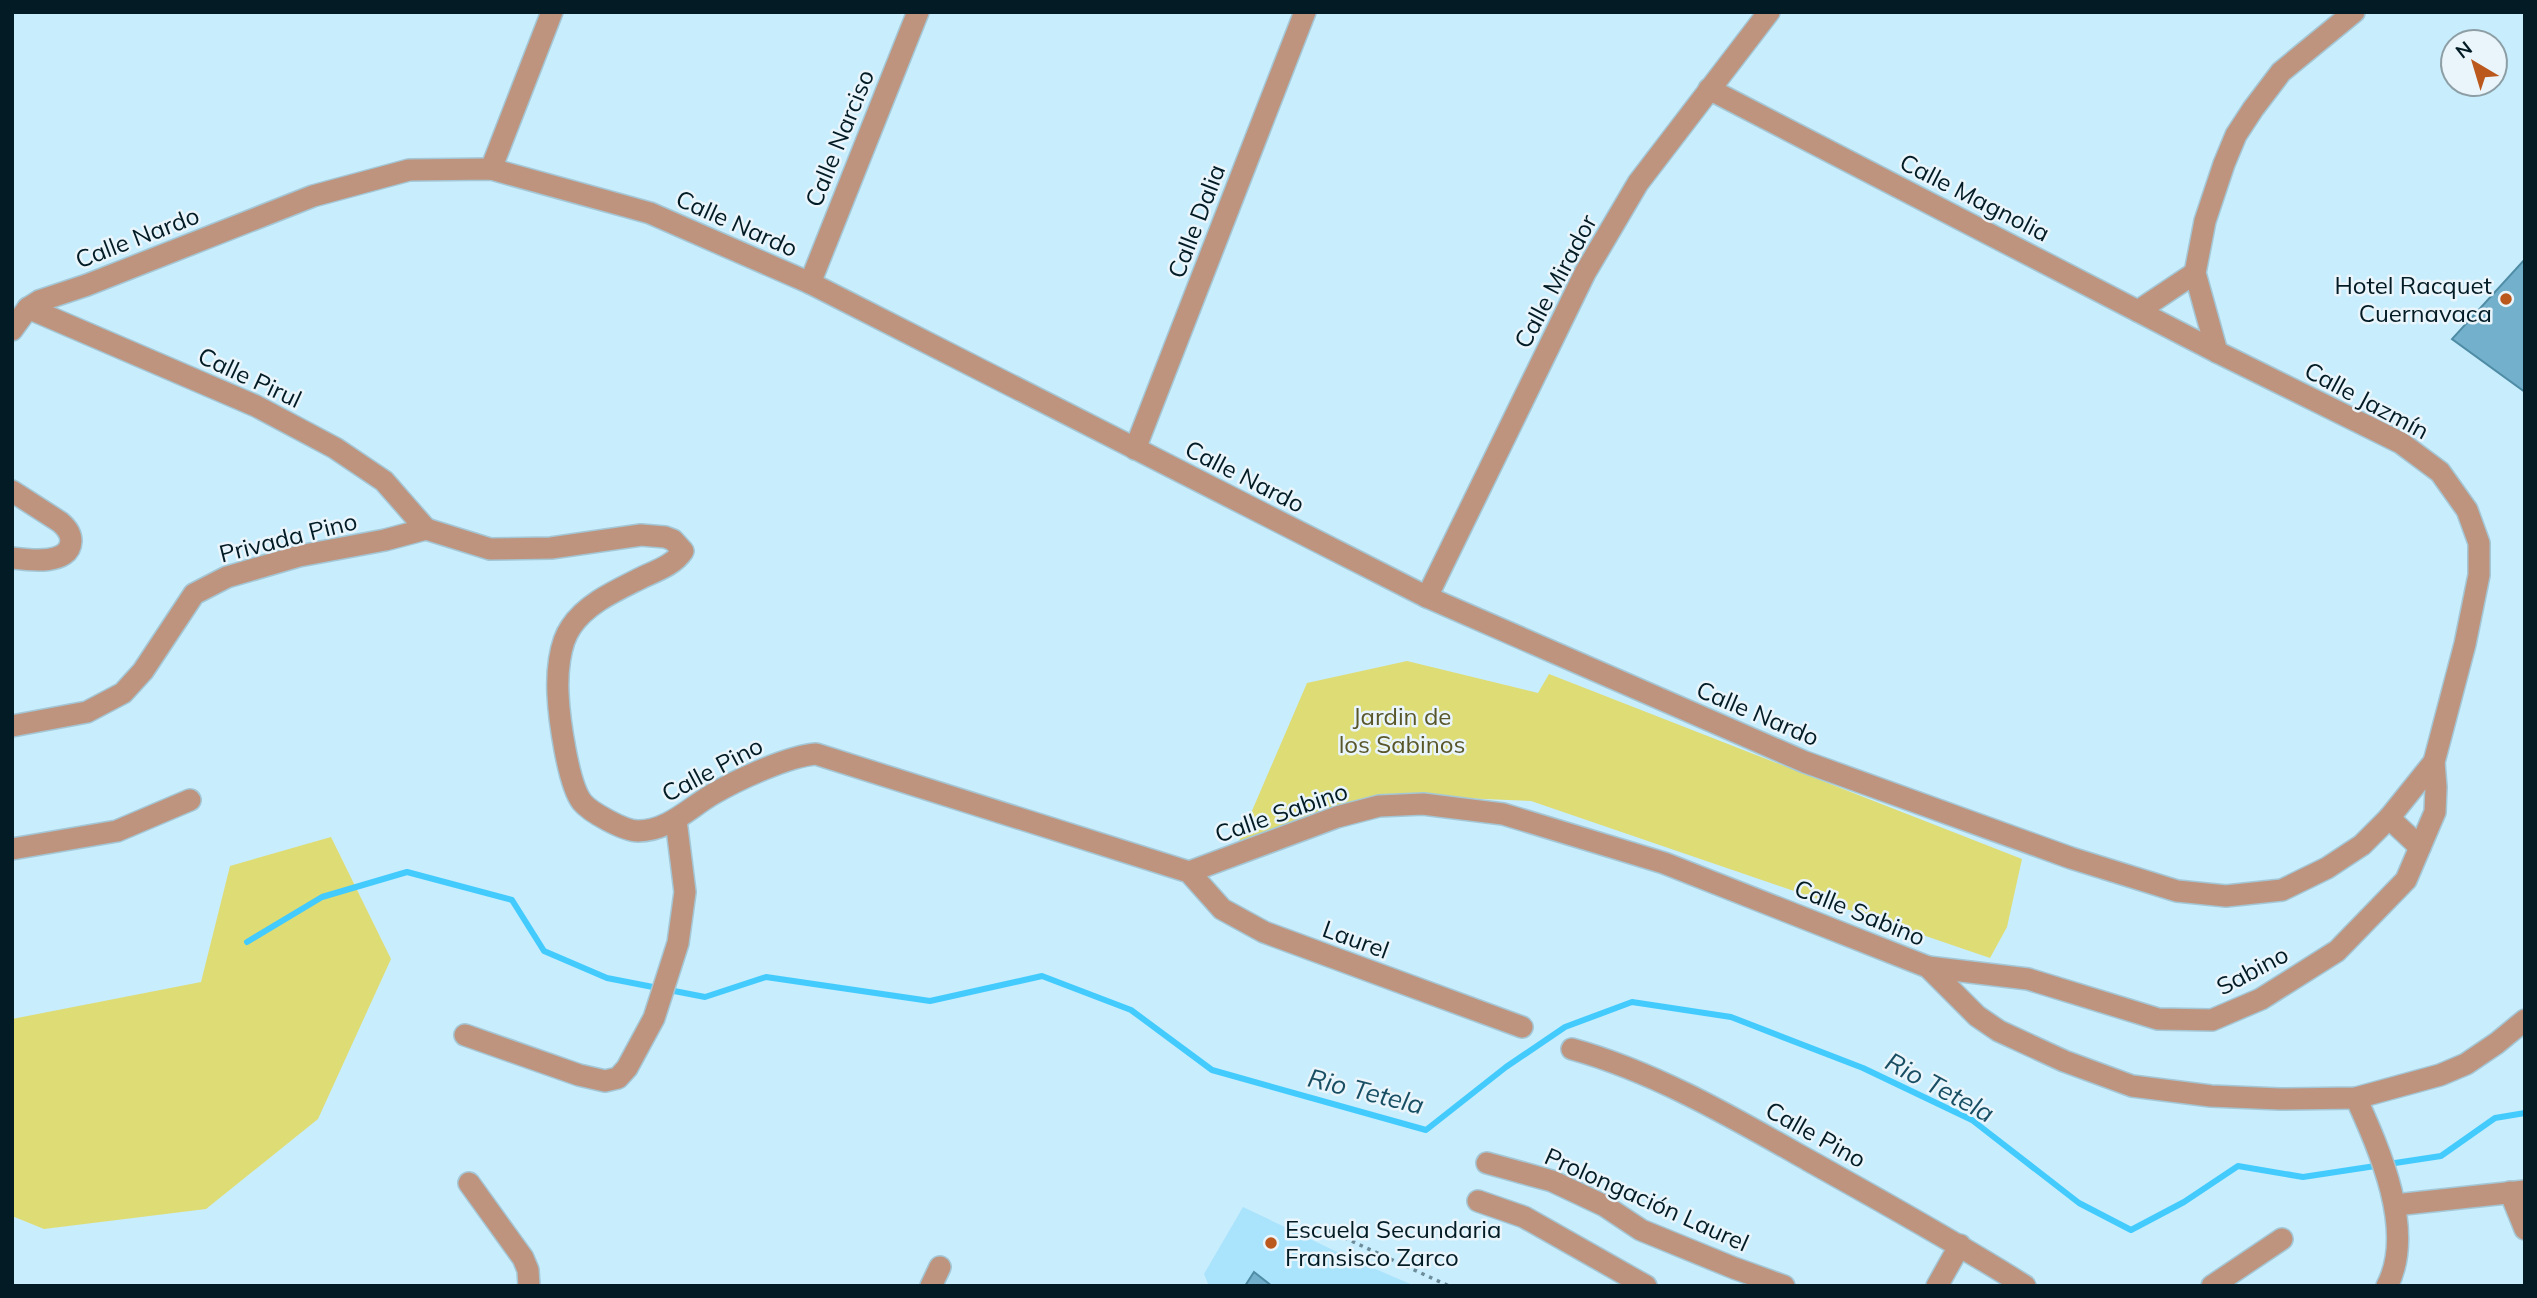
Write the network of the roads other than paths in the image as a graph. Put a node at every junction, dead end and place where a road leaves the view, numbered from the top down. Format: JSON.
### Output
{"nodes":[{"id":1,"x":552,"y":12,"type":"edge"},
{"id":2,"x":918,"y":12,"type":"edge"},
{"id":3,"x":1305,"y":12,"type":"edge"},
{"id":4,"x":1769,"y":12,"type":"edge"},
{"id":5,"x":2354,"y":12,"type":"edge"},
{"id":6,"x":2336,"y":19,"type":"edge"},
{"id":7,"x":1709,"y":89,"type":"junction"},
{"id":8,"x":491,"y":169,"type":"junction"},
{"id":9,"x":2195,"y":274,"type":"junction"},
{"id":10,"x":810,"y":283,"type":"junction"},
{"id":11,"x":28,"y":308,"type":"junction"},
{"id":12,"x":2138,"y":312,"type":"junction"},
{"id":13,"x":12,"y":330,"type":"edge"},
{"id":14,"x":2217,"y":352,"type":"junction"},
{"id":15,"x":1135,"y":449,"type":"junction"},
{"id":16,"x":12,"y":491,"type":"edge"},
{"id":17,"x":426,"y":529,"type":"junction"},
{"id":18,"x":12,"y":558,"type":"edge"},
{"id":19,"x":1427,"y":597,"type":"junction"},
{"id":20,"x":12,"y":726,"type":"edge"},
{"id":21,"x":2434,"y":762,"type":"junction"},
{"id":22,"x":190,"y":800,"type":"dead end"},
{"id":23,"x":2389,"y":818,"type":"junction"},
{"id":24,"x":676,"y":820,"type":"junction"},
{"id":25,"x":2420,"y":847,"type":"junction"},
{"id":26,"x":12,"y":849,"type":"edge"},
{"id":27,"x":1189,"y":872,"type":"junction"},
{"id":28,"x":1928,"y":967,"type":"junction"},
{"id":29,"x":2525,"y":1020,"type":"edge"},
{"id":30,"x":1522,"y":1027,"type":"dead end"},
{"id":31,"x":465,"y":1035,"type":"dead end"},
{"id":32,"x":1572,"y":1049,"type":"dead end"},
{"id":33,"x":2356,"y":1098,"type":"junction"},
{"id":34,"x":1488,"y":1163,"type":"dead end"},
{"id":35,"x":469,"y":1184,"type":"dead end"},
{"id":36,"x":2518,"y":1191,"type":"edge"},
{"id":37,"x":2393,"y":1200,"type":"junction"},
{"id":38,"x":1479,"y":1201,"type":"dead end"},
{"id":39,"x":2525,"y":1229,"type":"edge"},
{"id":40,"x":2282,"y":1238,"type":"dead end"},
{"id":41,"x":1960,"y":1245,"type":"junction"},
{"id":42,"x":529,"y":1286,"type":"edge"},
{"id":43,"x":1646,"y":1286,"type":"edge"},
{"id":44,"x":1784,"y":1286,"type":"edge"},
{"id":45,"x":1937,"y":1286,"type":"edge"},
{"id":46,"x":2025,"y":1286,"type":"edge"},
{"id":47,"x":2212,"y":1286,"type":"edge"},
{"id":48,"x":2387,"y":1286,"type":"edge"}],
"edges":[{"from":1,"to":8,"type":"street"},
{"from":2,"to":10,"type":"street","name":"Calle Narciso"},
{"from":3,"to":15,"type":"street","name":"Calle Dalia"},
{"from":4,"to":7,"type":"street","name":"Calle Mirador"},
{"from":5,"to":6,"type":"street"},
{"from":6,"to":9,"type":"street"},
{"from":7,"to":12,"type":"street","name":"Calle Magnolia"},
{"from":7,"to":19,"type":"street","name":"Calle Mirador"},
{"from":8,"to":10,"type":"street","name":"Calle Nardo"},
{"from":8,"to":11,"type":"street","name":"Calle Nardo"},
{"from":9,"to":12,"type":"street"},
{"from":9,"to":14,"type":"street"},
{"from":10,"to":15,"type":"street","name":"Calle Nardo"},
{"from":11,"to":13,"type":"street"},
{"from":11,"to":17,"type":"street","name":"Calle Pirul"},
{"from":12,"to":14,"type":"street","name":"Calle Magnolia"},
{"from":14,"to":21,"type":"street","name":"Calle Jazmín"},
{"from":15,"to":19,"type":"street","name":"Calle Nardo"},
{"from":16,"to":18,"type":"street"},
{"from":17,"to":20,"type":"street","name":"Privada Pino"},
{"from":17,"to":24,"type":"street","name":"Calle Pino"},
{"from":19,"to":23,"type":"street","name":"Calle Nardo"},
{"from":21,"to":23,"type":"street","name":"Calle Nardo"},
{"from":21,"to":25,"type":"street","name":"Sabino"},
{"from":22,"to":26,"type":"street"},
{"from":23,"to":25,"type":"street"},
{"from":24,"to":27,"type":"street","name":"Calle Pino"},
{"from":24,"to":31,"type":"street"},
{"from":25,"to":28,"type":"street","name":"Sabino"},
{"from":27,"to":28,"type":"street","name":"Calle Sabino"},
{"from":27,"to":30,"type":"street","name":"Laurel"},
{"from":28,"to":33,"type":"street","name":"Calle Sabino"},
{"from":29,"to":33,"type":"street","name":"Calle Sabino"},
{"from":32,"to":41,"type":"street","name":"Calle Pino"},
{"from":33,"to":37,"type":"street"},
{"from":34,"to":44,"type":"street","name":"Prolongación Laurel"},
{"from":35,"to":42,"type":"street"},
{"from":36,"to":37,"type":"street"},
{"from":36,"to":39,"type":"street"},
{"from":37,"to":48,"type":"street"},
{"from":38,"to":43,"type":"street"},
{"from":40,"to":47,"type":"street"},
{"from":41,"to":45,"type":"street"},
{"from":41,"to":46,"type":"street","name":"Calle Pino"}]}
